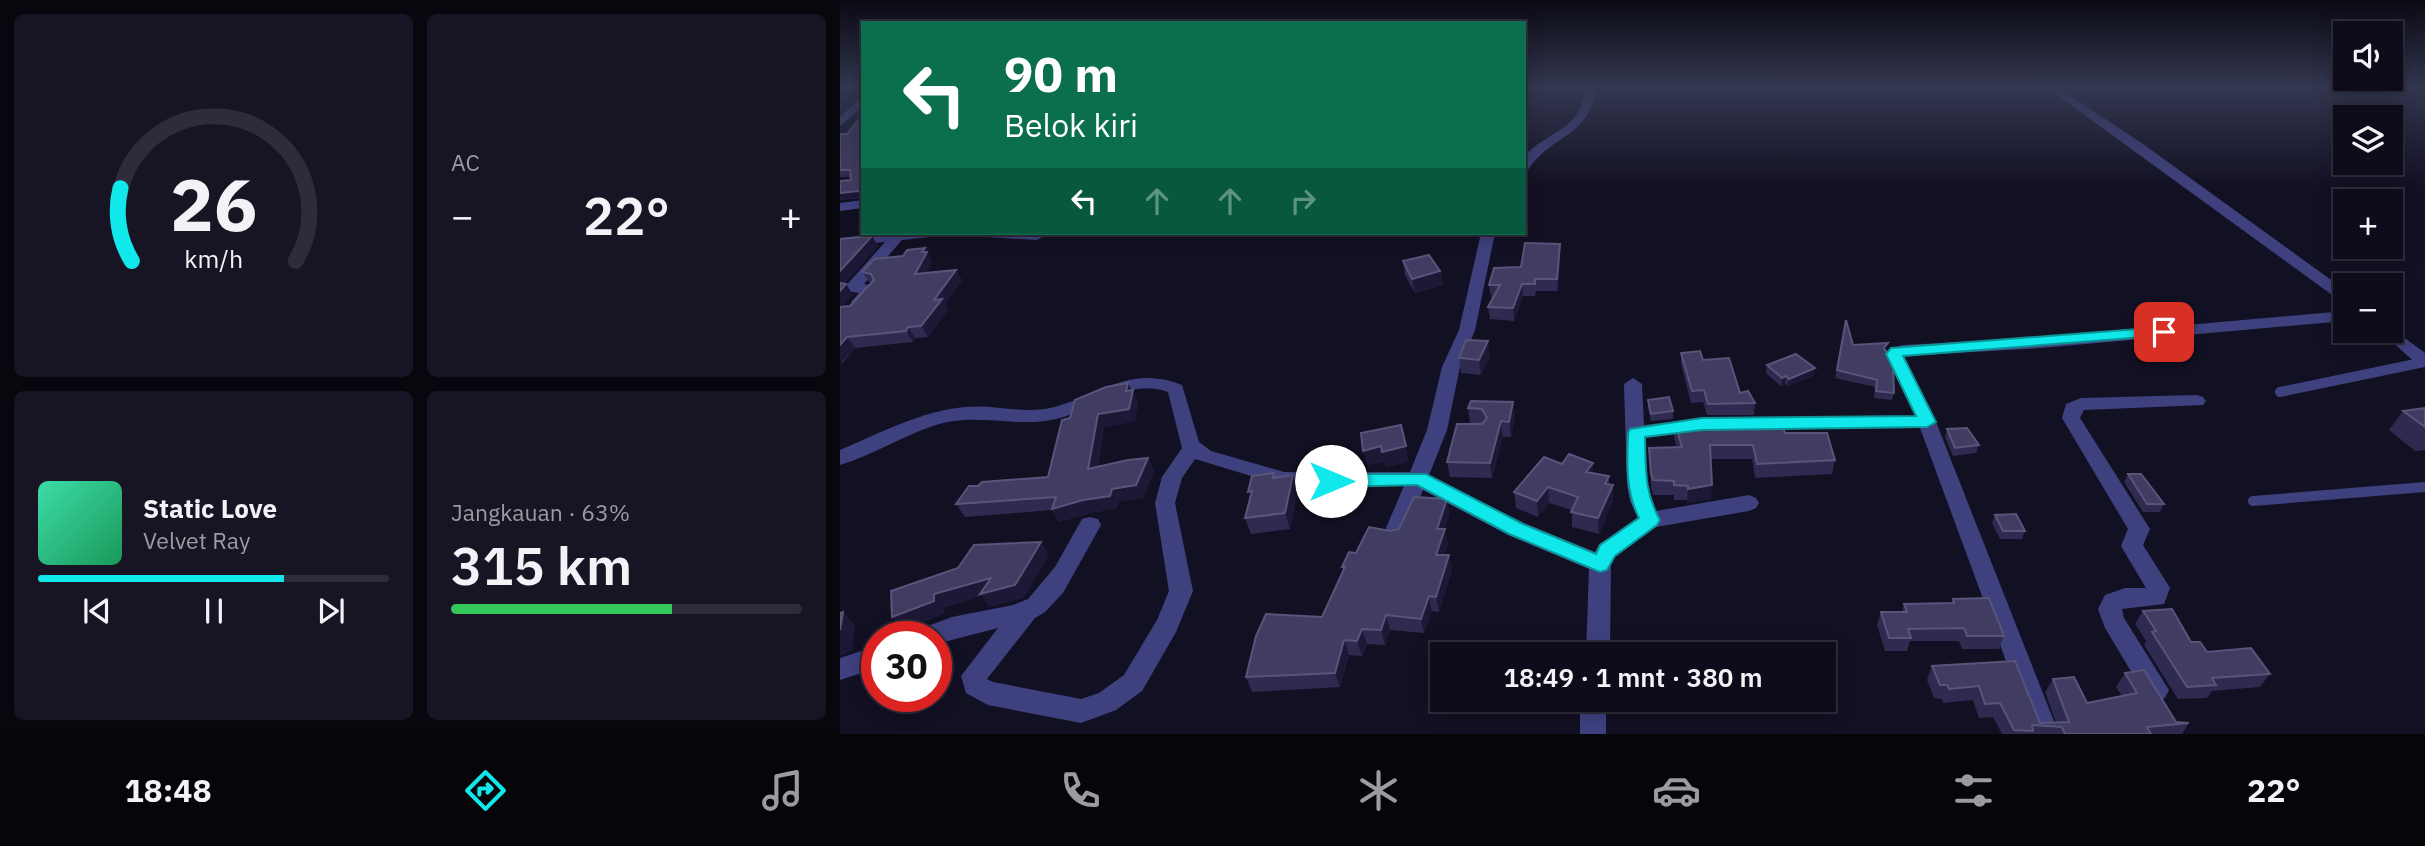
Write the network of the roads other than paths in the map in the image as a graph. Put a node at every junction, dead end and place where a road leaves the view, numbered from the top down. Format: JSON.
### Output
{"nodes":[{"id":1,"x":1577,"y":121,"type":"edge"},
{"id":2,"x":2102,"y":121,"type":"edge"},
{"id":3,"x":1526,"y":165,"type":"edge"},
{"id":4,"x":861,"y":204,"type":"edge"},
{"id":5,"x":840,"y":207,"type":"edge"},
{"id":6,"x":892,"y":235,"type":"edge"},
{"id":7,"x":899,"y":235,"type":"edge"},
{"id":8,"x":1489,"y":235,"type":"edge"},
{"id":9,"x":840,"y":242,"type":"edge"},
{"id":10,"x":846,"y":288,"type":"edge"},
{"id":11,"x":2333,"y":288,"type":"edge"},
{"id":12,"x":849,"y":312,"type":"edge"},
{"id":13,"x":2333,"y":317,"type":"edge"},
{"id":14,"x":2402,"y":343,"type":"edge"},
{"id":15,"x":2425,"y":362,"type":"edge"},
{"id":16,"x":1633,"y":384,"type":"dead end"},
{"id":17,"x":2280,"y":392,"type":"dead end"},
{"id":18,"x":2197,"y":401,"type":"dead end"},
{"id":19,"x":1927,"y":422,"type":"junction"},
{"id":20,"x":1741,"y":423,"type":"edge"},
{"id":21,"x":1715,"y":424,"type":"edge"},
{"id":22,"x":1636,"y":433,"type":"junction"},
{"id":23,"x":1198,"y":452,"type":"junction"},
{"id":24,"x":840,"y":458,"type":"edge"},
{"id":25,"x":1419,"y":479,"type":"junction"},
{"id":26,"x":2425,"y":487,"type":"edge"},
{"id":27,"x":2253,"y":501,"type":"dead end"},
{"id":28,"x":1749,"y":503,"type":"dead end"},
{"id":29,"x":1650,"y":520,"type":"junction"},
{"id":30,"x":1090,"y":525,"type":"dead end"},
{"id":31,"x":1394,"y":535,"type":"edge"},
{"id":32,"x":1600,"y":564,"type":"junction"},
{"id":33,"x":1027,"y":610,"type":"junction"},
{"id":34,"x":952,"y":626,"type":"edge"},
{"id":35,"x":1598,"y":642,"type":"edge"},
{"id":36,"x":861,"y":662,"type":"edge"},
{"id":37,"x":840,"y":669,"type":"edge"},
{"id":38,"x":1593,"y":712,"type":"edge"},
{"id":39,"x":2170,"y":713,"type":"edge"},
{"id":40,"x":1593,"y":734,"type":"edge"},
{"id":41,"x":2046,"y":734,"type":"edge"}],
"edges":[{"from":1,"to":3,"type":"street"},
{"from":2,"to":11,"type":"street"},
{"from":4,"to":5,"type":"street"},
{"from":6,"to":9,"type":"street"},
{"from":7,"to":10,"type":"street"},
{"from":8,"to":25,"type":"street"},
{"from":10,"to":12,"type":"street"},
{"from":13,"to":19,"type":"street"},
{"from":14,"to":15,"type":"street"},
{"from":15,"to":17,"type":"lane"},
{"from":16,"to":22,"type":"street"},
{"from":18,"to":39,"type":"street"},
{"from":19,"to":20,"type":"street"},
{"from":19,"to":41,"type":"street"},
{"from":21,"to":22,"type":"street"},
{"from":22,"to":29,"type":"street"},
{"from":23,"to":24,"type":"street"},
{"from":23,"to":25,"type":"street"},
{"from":23,"to":33,"type":"street"},
{"from":25,"to":31,"type":"street"},
{"from":25,"to":32,"type":"street"},
{"from":26,"to":27,"type":"lane"},
{"from":28,"to":29,"type":"street"},
{"from":29,"to":32,"type":"street"},
{"from":30,"to":33,"type":"street"},
{"from":32,"to":35,"type":"street"},
{"from":33,"to":34,"type":"street"},
{"from":36,"to":37,"type":"street"},
{"from":38,"to":40,"type":"street"}]}
